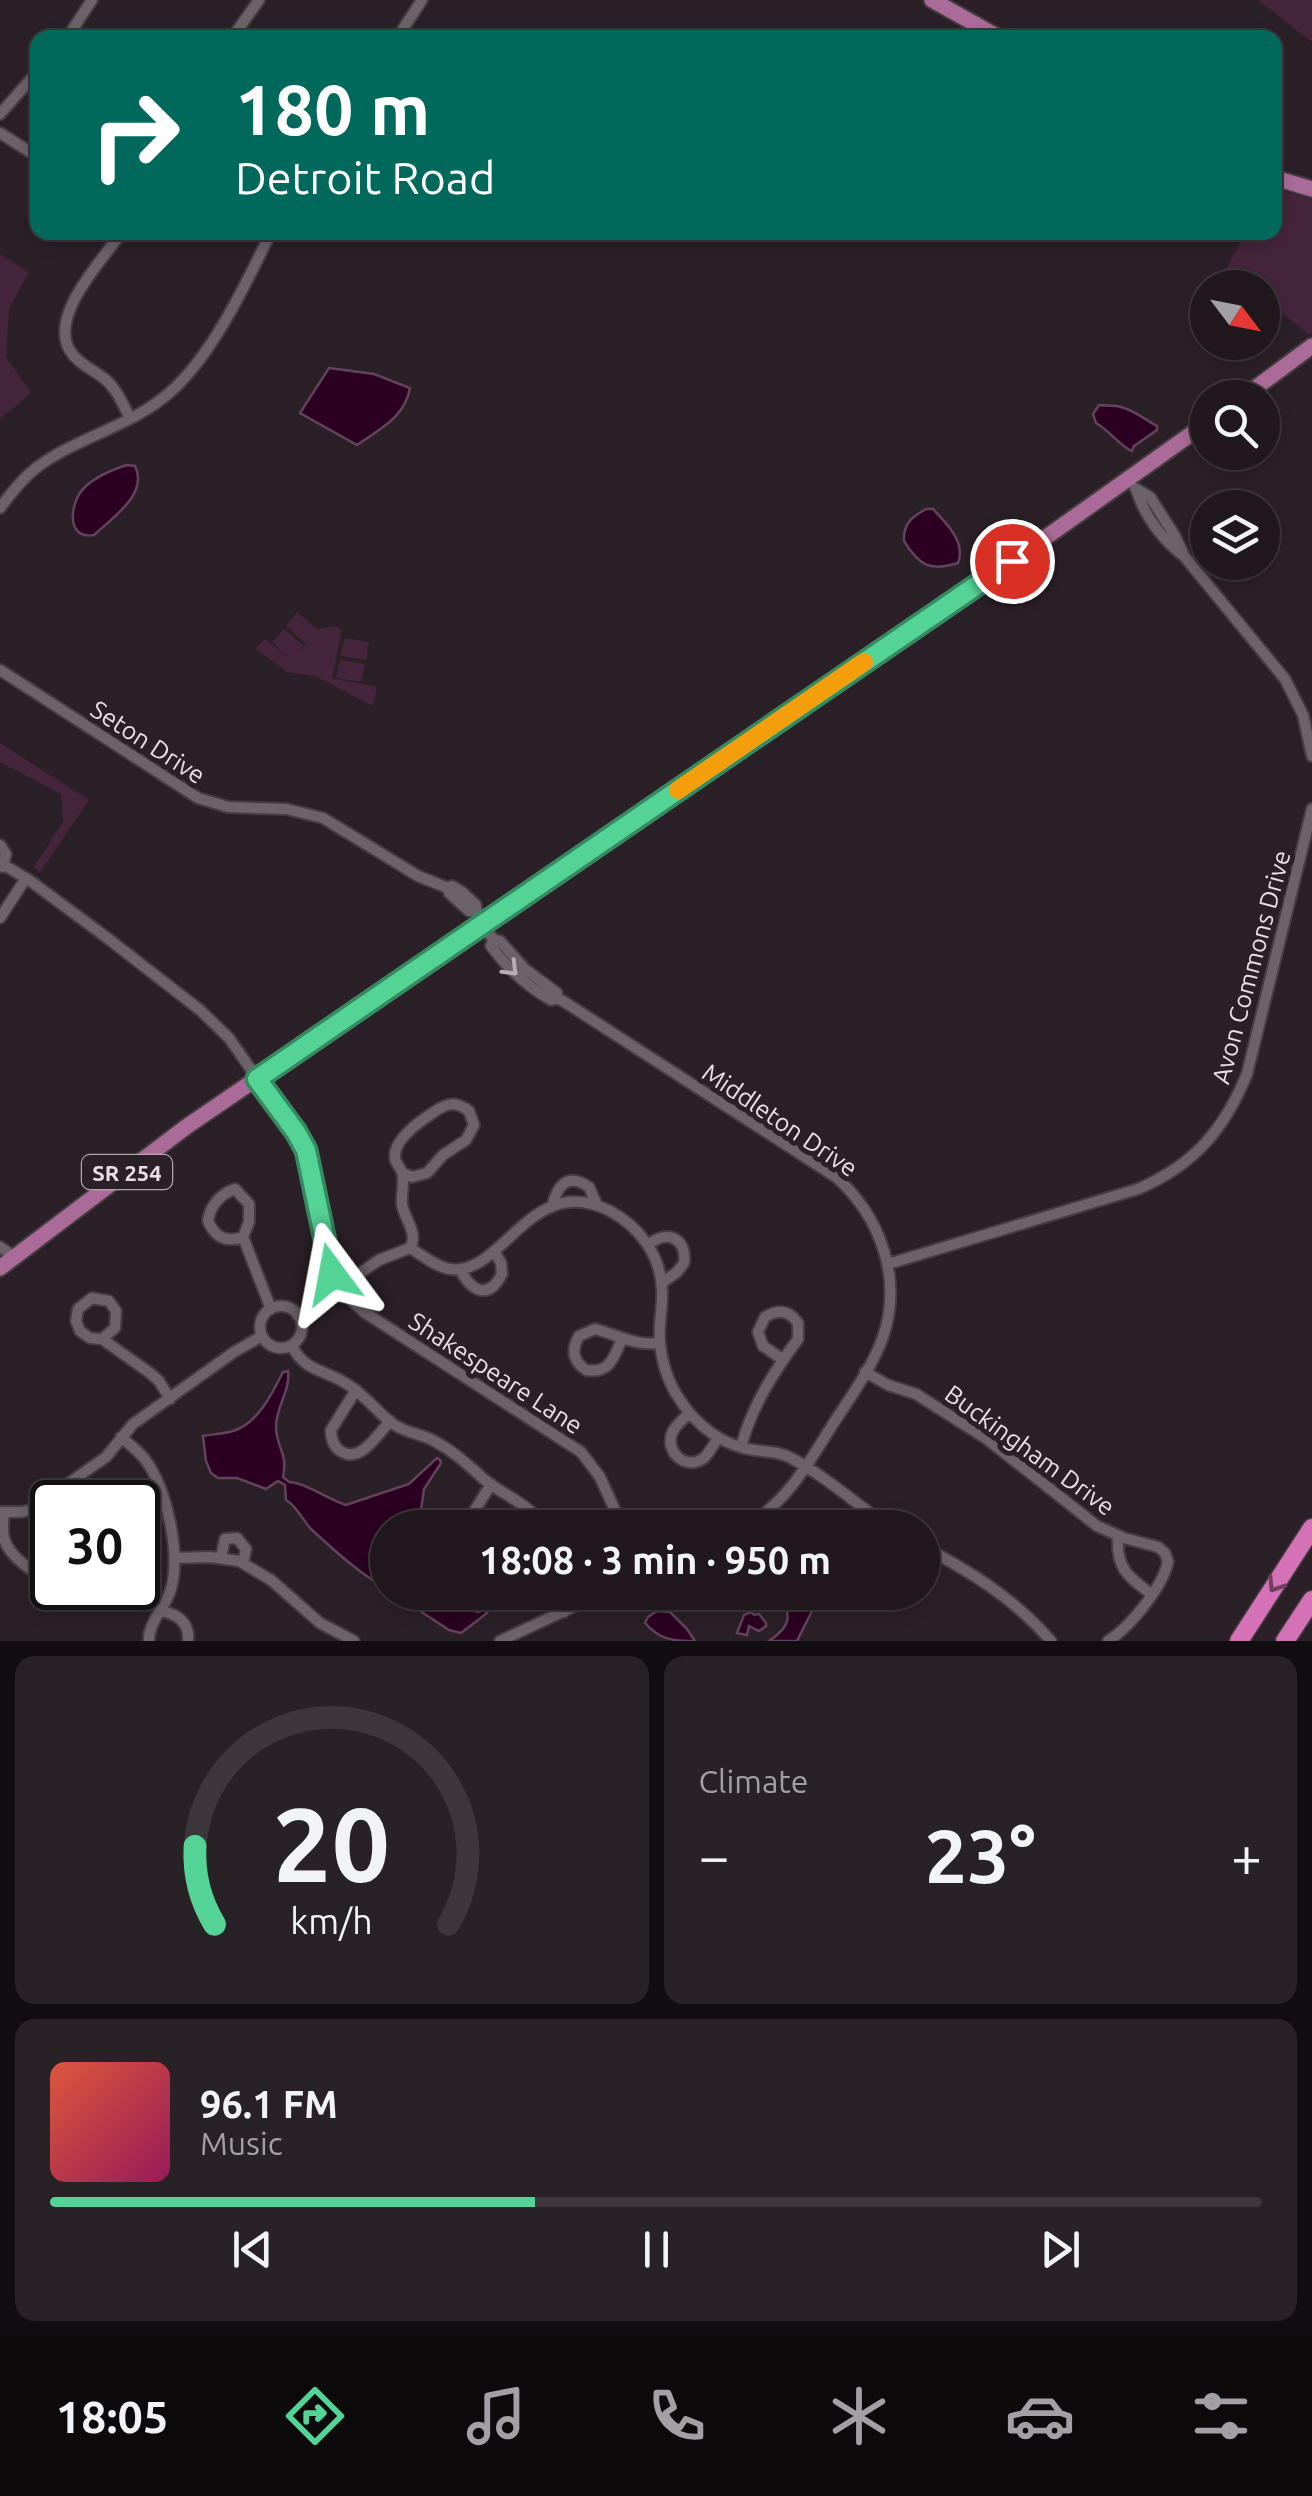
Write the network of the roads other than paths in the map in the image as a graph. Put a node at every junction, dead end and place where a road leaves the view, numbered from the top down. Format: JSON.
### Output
{"nodes":[{"id":1,"x":92,"y":0,"type":"edge"},
{"id":2,"x":260,"y":0,"type":"edge"},
{"id":3,"x":422,"y":0,"type":"edge"},
{"id":4,"x":932,"y":0,"type":"edge"},
{"id":5,"x":72,"y":30,"type":"edge"},
{"id":6,"x":238,"y":30,"type":"edge"},
{"id":7,"x":402,"y":30,"type":"edge"},
{"id":8,"x":986,"y":30,"type":"edge"},
{"id":9,"x":30,"y":80,"type":"edge"},
{"id":10,"x":0,"y":114,"type":"edge"},
{"id":11,"x":0,"y":133,"type":"edge"},
{"id":12,"x":30,"y":152,"type":"edge"},
{"id":13,"x":1282,"y":180,"type":"edge"},
{"id":14,"x":1312,"y":190,"type":"edge"},
{"id":15,"x":116,"y":240,"type":"edge"},
{"id":16,"x":267,"y":240,"type":"edge"},
{"id":17,"x":1312,"y":346,"type":"edge"},
{"id":18,"x":1266,"y":380,"type":"edge"},
{"id":19,"x":130,"y":418,"type":"junction"},
{"id":20,"x":1190,"y":437,"type":"edge"},
{"id":21,"x":1132,"y":484,"type":"junction"},
{"id":22,"x":0,"y":508,"type":"edge"},
{"id":23,"x":0,"y":670,"type":"edge"},
{"id":24,"x":1312,"y":756,"type":"edge"},
{"id":25,"x":1312,"y":809,"type":"edge"},
{"id":26,"x":0,"y":845,"type":"edge"},
{"id":27,"x":2,"y":867,"type":"edge"},
{"id":28,"x":26,"y":878,"type":"junction"},
{"id":29,"x":0,"y":918,"type":"edge"},
{"id":30,"x":479,"y":918,"type":"junction"},
{"id":31,"x":257,"y":1079,"type":"junction"},
{"id":32,"x":403,"y":1173,"type":"junction"},
{"id":33,"x":597,"y":1205,"type":"junction"},
{"id":34,"x":552,"y":1207,"type":"junction"},
{"id":35,"x":243,"y":1237,"type":"junction"},
{"id":36,"x":648,"y":1245,"type":"junction"},
{"id":37,"x":0,"y":1246,"type":"edge"},
{"id":38,"x":410,"y":1248,"type":"junction"},
{"id":39,"x":494,"y":1251,"type":"junction"},
{"id":40,"x":15,"y":1257,"type":"junction"},
{"id":41,"x":888,"y":1264,"type":"junction"},
{"id":42,"x":0,"y":1268,"type":"edge"},
{"id":43,"x":460,"y":1270,"type":"junction"},
{"id":44,"x":662,"y":1283,"type":"junction"},
{"id":45,"x":339,"y":1287,"type":"junction"},
{"id":46,"x":271,"y":1309,"type":"junction"},
{"id":47,"x":298,"y":1316,"type":"junction"},
{"id":48,"x":262,"y":1336,"type":"junction"},
{"id":49,"x":102,"y":1339,"type":"junction"},
{"id":50,"x":622,"y":1339,"type":"junction"},
{"id":51,"x":660,"y":1343,"type":"junction"},
{"id":52,"x":292,"y":1346,"type":"junction"},
{"id":53,"x":782,"y":1360,"type":"junction"},
{"id":54,"x":865,"y":1372,"type":"junction"},
{"id":55,"x":356,"y":1390,"type":"junction"},
{"id":56,"x":170,"y":1399,"type":"junction"},
{"id":57,"x":690,"y":1413,"type":"junction"},
{"id":58,"x":390,"y":1422,"type":"junction"},
{"id":59,"x":121,"y":1437,"type":"junction"},
{"id":60,"x":718,"y":1438,"type":"junction"},
{"id":61,"x":741,"y":1447,"type":"junction"},
{"id":62,"x":806,"y":1468,"type":"junction"},
{"id":63,"x":73,"y":1480,"type":"edge"},
{"id":64,"x":492,"y":1484,"type":"junction"},
{"id":65,"x":30,"y":1510,"type":"edge"},
{"id":66,"x":475,"y":1510,"type":"edge"},
{"id":67,"x":531,"y":1510,"type":"edge"},
{"id":68,"x":615,"y":1510,"type":"edge"},
{"id":69,"x":767,"y":1510,"type":"edge"},
{"id":70,"x":868,"y":1510,"type":"edge"},
{"id":71,"x":2,"y":1513,"type":"edge"},
{"id":72,"x":1312,"y":1528,"type":"edge"},
{"id":73,"x":1118,"y":1536,"type":"junction"},
{"id":74,"x":940,"y":1556,"type":"edge"},
{"id":75,"x":176,"y":1558,"type":"junction"},
{"id":76,"x":221,"y":1558,"type":"junction"},
{"id":77,"x":243,"y":1564,"type":"junction"},
{"id":78,"x":30,"y":1566,"type":"edge"},
{"id":79,"x":1151,"y":1594,"type":"junction"},
{"id":80,"x":1312,"y":1600,"type":"edge"},
{"id":81,"x":568,"y":1610,"type":"edge"},
{"id":82,"x":161,"y":1611,"type":"junction"},
{"id":83,"x":564,"y":1612,"type":"joint"},
{"id":84,"x":149,"y":1641,"type":"edge"},
{"id":85,"x":188,"y":1641,"type":"edge"},
{"id":86,"x":354,"y":1641,"type":"edge"},
{"id":87,"x":500,"y":1641,"type":"edge"},
{"id":88,"x":1051,"y":1641,"type":"edge"},
{"id":89,"x":1108,"y":1641,"type":"edge"},
{"id":90,"x":1239,"y":1641,"type":"edge"},
{"id":91,"x":1285,"y":1641,"type":"edge"}],
"edges":[{"from":1,"to":5,"type":"street"},
{"from":2,"to":6,"type":"street"},
{"from":3,"to":7,"type":"street"},
{"from":4,"to":8,"type":"main road"},
{"from":9,"to":10,"type":"street"},
{"from":11,"to":12,"type":"street"},
{"from":13,"to":14,"type":"main road"},
{"from":15,"to":19,"type":"street"},
{"from":16,"to":19,"type":"street"},
{"from":17,"to":18,"type":"main road"},
{"from":19,"to":22,"type":"street"},
{"from":20,"to":21,"type":"main road","number":"SR 254"},
{"from":21,"to":24,"type":"street"},
{"from":21,"to":30,"type":"main road","number":"SR 254"},
{"from":23,"to":30,"type":"street","name":"Seton Drive"},
{"from":25,"to":41,"type":"street","name":"Avon Commons Drive"},
{"from":26,"to":27,"type":"street","name":"Shakespeare Lane"},
{"from":27,"to":28,"type":"street","name":"Shakespeare Lane"},
{"from":28,"to":29,"type":"street"},
{"from":28,"to":31,"type":"street","name":"Shakespeare Lane"},
{"from":30,"to":31,"type":"main road","number":"SR 254"},
{"from":30,"to":41,"type":"street","name":"Middleton Drive"},
{"from":31,"to":40,"type":"main road","number":"SR 254"},
{"from":31,"to":45,"type":"street","name":"Shakespeare Lane"},
{"from":32,"to":32,"type":"street"},
{"from":32,"to":38,"type":"street"},
{"from":33,"to":34,"type":"street"},
{"from":33,"to":34,"type":"street"},
{"from":33,"to":36,"type":"street"},
{"from":34,"to":39,"type":"street"},
{"from":35,"to":35,"type":"street"},
{"from":35,"to":46,"type":"street"},
{"from":36,"to":44,"type":"street"},
{"from":36,"to":44,"type":"street"},
{"from":37,"to":40,"type":"street"},
{"from":38,"to":43,"type":"street"},
{"from":38,"to":45,"type":"street"},
{"from":39,"to":43,"type":"street"},
{"from":39,"to":43,"type":"street"},
{"from":40,"to":42,"type":"main road","number":"SR 254"},
{"from":41,"to":54,"type":"street","name":"Middleton Drive"},
{"from":44,"to":51,"type":"street"},
{"from":45,"to":47,"type":"street"},
{"from":45,"to":68,"type":"street","name":"Shakespeare Lane"},
{"from":46,"to":47,"type":"street"},
{"from":46,"to":48,"type":"street"},
{"from":47,"to":52,"type":"street"},
{"from":48,"to":52,"type":"street"},
{"from":48,"to":56,"type":"street"},
{"from":49,"to":49,"type":"street"},
{"from":49,"to":56,"type":"street"},
{"from":50,"to":50,"type":"street"},
{"from":50,"to":51,"type":"street"},
{"from":51,"to":57,"type":"street"},
{"from":52,"to":55,"type":"street"},
{"from":53,"to":53,"type":"street"},
{"from":53,"to":61,"type":"street"},
{"from":54,"to":62,"type":"street","name":"Middleton Drive"},
{"from":54,"to":73,"type":"street","name":"Buckingham Drive"},
{"from":55,"to":58,"type":"street"},
{"from":55,"to":58,"type":"street"},
{"from":56,"to":59,"type":"street"},
{"from":57,"to":60,"type":"street"},
{"from":57,"to":60,"type":"street"},
{"from":58,"to":64,"type":"street"},
{"from":59,"to":63,"type":"street"},
{"from":59,"to":75,"type":"street"},
{"from":60,"to":61,"type":"street"},
{"from":61,"to":62,"type":"street"},
{"from":62,"to":69,"type":"street","name":"Middleton Drive"},
{"from":62,"to":70,"type":"street"},
{"from":64,"to":66,"type":"street"},
{"from":64,"to":67,"type":"street"},
{"from":65,"to":71,"type":"street"},
{"from":71,"to":78,"type":"street"},
{"from":72,"to":90,"type":"highway","one_way":true},
{"from":73,"to":79,"type":"street","name":"Buckingham Drive"},
{"from":73,"to":79,"type":"street","name":"Buckingham Drive"},
{"from":74,"to":88,"type":"street"},
{"from":75,"to":76,"type":"street"},
{"from":75,"to":82,"type":"street"},
{"from":76,"to":77,"type":"street"},
{"from":76,"to":77,"type":"street"},
{"from":77,"to":86,"type":"street"},
{"from":79,"to":89,"type":"street","name":"Buckingham Drive"},
{"from":80,"to":91,"type":"highway"},
{"from":81,"to":83,"type":"street"},
{"from":82,"to":84,"type":"street"},
{"from":82,"to":85,"type":"street"},
{"from":83,"to":87,"type":"street"}]}
